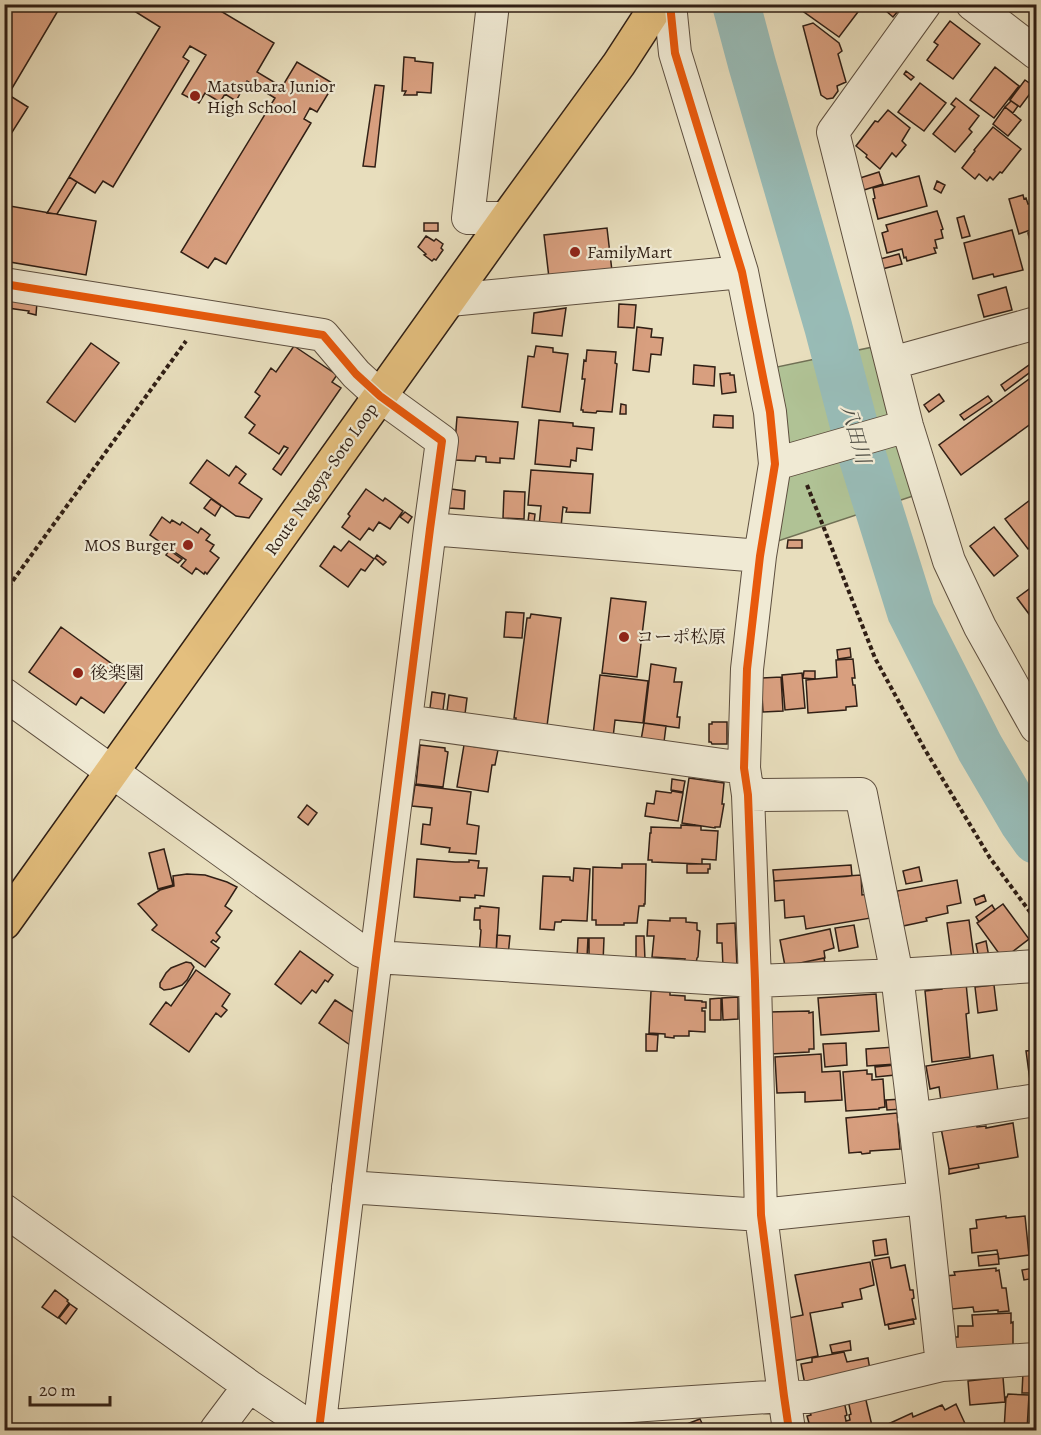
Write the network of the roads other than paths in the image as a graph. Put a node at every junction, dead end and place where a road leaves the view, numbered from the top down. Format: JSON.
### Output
{"nodes":[{"id":1,"x":493,"y":4,"type":"edge"},
{"id":2,"x":658,"y":4,"type":"edge"},
{"id":3,"x":670,"y":4,"type":"edge"},
{"id":4,"x":925,"y":4,"type":"edge"},
{"id":5,"x":972,"y":4,"type":"edge"},
{"id":6,"x":1036,"y":52,"type":"edge"},
{"id":7,"x":507,"y":218,"type":"junction"},
{"id":8,"x":742,"y":272,"type":"junction"},
{"id":9,"x":4,"y":284,"type":"edge"},
{"id":10,"x":450,"y":300,"type":"junction"},
{"id":11,"x":1036,"y":323,"type":"edge"},
{"id":12,"x":892,"y":363,"type":"junction"},
{"id":13,"x":380,"y":396,"type":"junction"},
{"id":14,"x":901,"y":429,"type":"junction"},
{"id":15,"x":775,"y":464,"type":"junction"},
{"id":16,"x":430,"y":529,"type":"junction"},
{"id":17,"x":760,"y":556,"type":"junction"},
{"id":18,"x":4,"y":694,"type":"edge"},
{"id":19,"x":406,"y":721,"type":"junction"},
{"id":20,"x":1036,"y":727,"type":"edge"},
{"id":21,"x":113,"y":773,"type":"junction"},
{"id":22,"x":746,"y":782,"type":"junction"},
{"id":23,"x":4,"y":923,"type":"edge"},
{"id":24,"x":376,"y":957,"type":"junction"},
{"id":25,"x":1036,"y":966,"type":"edge"},
{"id":26,"x":897,"y":975,"type":"junction"},
{"id":27,"x":755,"y":981,"type":"junction"},
{"id":28,"x":1036,"y":1100,"type":"edge"},
{"id":29,"x":914,"y":1119,"type":"junction"},
{"id":30,"x":348,"y":1187,"type":"junction"},
{"id":31,"x":924,"y":1198,"type":"junction"},
{"id":32,"x":4,"y":1210,"type":"edge"},
{"id":33,"x":761,"y":1215,"type":"junction"},
{"id":34,"x":1036,"y":1359,"type":"edge"},
{"id":35,"x":942,"y":1365,"type":"junction"},
{"id":36,"x":249,"y":1386,"type":"junction"},
{"id":37,"x":784,"y":1396,"type":"junction"},
{"id":38,"x":320,"y":1428,"type":"edge"},
{"id":39,"x":216,"y":1431,"type":"edge"},
{"id":40,"x":789,"y":1431,"type":"edge"}],
"edges":[{"from":1,"to":7,"type":"street"},
{"from":2,"to":7,"type":"main road","name":"Route Nagoya-Soto Loop"},
{"from":3,"to":8,"type":"street"},
{"from":4,"to":12,"type":"street"},
{"from":5,"to":6,"type":"street"},
{"from":7,"to":10,"type":"main road","name":"Route Nagoya-Soto Loop"},
{"from":8,"to":10,"type":"street"},
{"from":8,"to":15,"type":"street"},
{"from":9,"to":13,"type":"street"},
{"from":10,"to":13,"type":"main road","name":"Route Nagoya-Soto Loop"},
{"from":11,"to":12,"type":"street"},
{"from":12,"to":14,"type":"street"},
{"from":13,"to":16,"type":"street"},
{"from":13,"to":21,"type":"main road","name":"Route Nagoya-Soto Loop"},
{"from":14,"to":15,"type":"street"},
{"from":14,"to":20,"type":"street"},
{"from":15,"to":17,"type":"street"},
{"from":16,"to":17,"type":"street"},
{"from":16,"to":19,"type":"street"},
{"from":17,"to":22,"type":"street"},
{"from":18,"to":21,"type":"street"},
{"from":19,"to":22,"type":"street"},
{"from":19,"to":24,"type":"street"},
{"from":21,"to":23,"type":"main road","name":"Route Nagoya-Soto Loop"},
{"from":21,"to":24,"type":"street"},
{"from":22,"to":26,"type":"street"},
{"from":22,"to":27,"type":"street"},
{"from":24,"to":27,"type":"street"},
{"from":24,"to":30,"type":"street"},
{"from":25,"to":26,"type":"street"},
{"from":26,"to":27,"type":"street"},
{"from":26,"to":29,"type":"street"},
{"from":27,"to":33,"type":"street"},
{"from":28,"to":29,"type":"street"},
{"from":29,"to":31,"type":"street"},
{"from":30,"to":33,"type":"street"},
{"from":30,"to":38,"type":"street"},
{"from":31,"to":33,"type":"street"},
{"from":31,"to":35,"type":"street"},
{"from":32,"to":36,"type":"street"},
{"from":33,"to":37,"type":"street"},
{"from":34,"to":35,"type":"street"},
{"from":35,"to":37,"type":"street"},
{"from":36,"to":38,"type":"street"},
{"from":36,"to":39,"type":"street"},
{"from":37,"to":38,"type":"street"},
{"from":37,"to":40,"type":"street"}]}
